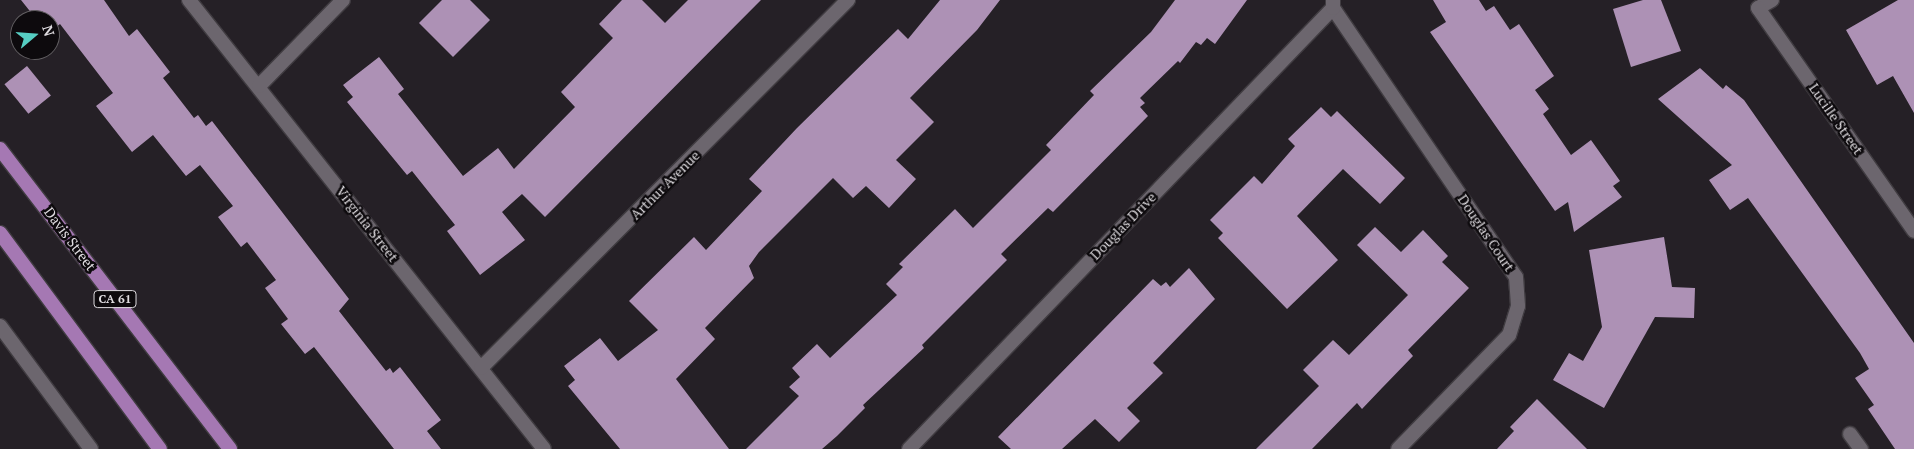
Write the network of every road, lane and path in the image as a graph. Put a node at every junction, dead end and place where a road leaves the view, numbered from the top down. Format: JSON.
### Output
{"nodes":[{"id":1,"x":189,"y":0,"type":"edge"},
{"id":2,"x":343,"y":0,"type":"edge"},
{"id":3,"x":848,"y":0,"type":"edge"},
{"id":4,"x":1772,"y":0,"type":"edge"},
{"id":5,"x":1333,"y":4,"type":"edge"},
{"id":6,"x":259,"y":86,"type":"junction"},
{"id":7,"x":0,"y":149,"type":"edge"},
{"id":8,"x":1914,"y":231,"type":"edge"},
{"id":9,"x":0,"y":233,"type":"edge"},
{"id":10,"x":0,"y":326,"type":"edge"},
{"id":11,"x":481,"y":368,"type":"junction"},
{"id":12,"x":1850,"y":434,"type":"dead end"},
{"id":13,"x":91,"y":449,"type":"edge"},
{"id":14,"x":160,"y":449,"type":"edge"},
{"id":15,"x":230,"y":449,"type":"edge"},
{"id":16,"x":544,"y":449,"type":"edge"},
{"id":17,"x":909,"y":449,"type":"edge"},
{"id":18,"x":1398,"y":449,"type":"edge"},
{"id":19,"x":1861,"y":449,"type":"edge"}],
"edges":[{"from":1,"to":6,"type":"street","name":"Virginia Street"},
{"from":2,"to":6,"type":"street"},
{"from":3,"to":11,"type":"street","name":"Arthur Avenue"},
{"from":4,"to":8,"type":"street","name":"Lucille Street"},
{"from":5,"to":17,"type":"street","name":"Douglas Drive"},
{"from":5,"to":18,"type":"street","name":"Douglas Court"},
{"from":6,"to":11,"type":"street","name":"Virginia Street"},
{"from":7,"to":15,"type":"main road","name":"Davis Street","number":"CA 61"},
{"from":9,"to":14,"type":"main road"},
{"from":10,"to":13,"type":"street"},
{"from":11,"to":16,"type":"street","name":"Virginia Street"},
{"from":12,"to":19,"type":"street"}]}
